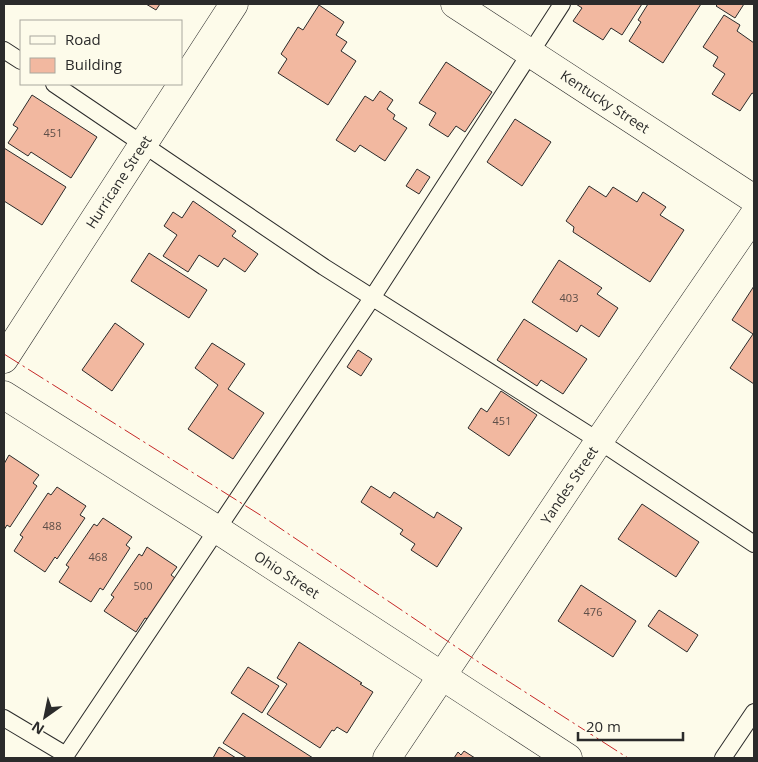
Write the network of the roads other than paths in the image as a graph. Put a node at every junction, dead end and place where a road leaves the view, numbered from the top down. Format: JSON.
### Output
{"nodes":[{"id":1,"x":234,"y":4,"type":"edge"},
{"id":2,"x":454,"y":4,"type":"edge"},
{"id":3,"x":562,"y":4,"type":"edge"},
{"id":4,"x":4,"y":50,"type":"edge"},
{"id":5,"x":530,"y":54,"type":"junction"},
{"id":6,"x":20,"y":60,"type":"edge"},
{"id":7,"x":182,"y":84,"type":"edge"},
{"id":8,"x":55,"y":85,"type":"edge"},
{"id":9,"x":181,"y":85,"type":"edge"},
{"id":10,"x":143,"y":144,"type":"junction"},
{"id":11,"x":754,"y":199,"type":"edge"},
{"id":12,"x":754,"y":216,"type":"edge"},
{"id":13,"x":372,"y":298,"type":"junction"},
{"id":14,"x":4,"y":359,"type":"edge"},
{"id":15,"x":4,"y":395,"type":"edge"},
{"id":16,"x":599,"y":441,"type":"junction"},
{"id":17,"x":218,"y":530,"type":"junction"},
{"id":18,"x":754,"y":544,"type":"edge"},
{"id":19,"x":442,"y":676,"type":"junction"},
{"id":20,"x":754,"y":712,"type":"edge"},
{"id":21,"x":4,"y":718,"type":"edge"},
{"id":22,"x":68,"y":757,"type":"edge"},
{"id":23,"x":387,"y":758,"type":"edge"},
{"id":24,"x":568,"y":758,"type":"edge"},
{"id":25,"x":723,"y":758,"type":"edge"}],
"edges":[{"from":1,"to":7,"type":"street","name":"Hurricane Street"},
{"from":2,"to":5,"type":"street","name":"Kentucky Street"},
{"from":3,"to":5,"type":"lane"},
{"from":4,"to":6,"type":"lane"},
{"from":5,"to":11,"type":"street","name":"Kentucky Street"},
{"from":5,"to":13,"type":"lane"},
{"from":8,"to":10,"type":"lane"},
{"from":9,"to":10,"type":"street","name":"Hurricane Street"},
{"from":10,"to":13,"type":"lane"},
{"from":10,"to":14,"type":"street","name":"Hurricane Street"},
{"from":12,"to":16,"type":"street","name":"Yandes Street"},
{"from":13,"to":16,"type":"lane"},
{"from":13,"to":17,"type":"lane"},
{"from":15,"to":17,"type":"street","name":"Ohio Street"},
{"from":16,"to":18,"type":"lane"},
{"from":16,"to":19,"type":"street","name":"Yandes Street"},
{"from":17,"to":19,"type":"street","name":"Ohio Street"},
{"from":17,"to":22,"type":"lane"},
{"from":19,"to":23,"type":"street","name":"Yandes Street"},
{"from":19,"to":24,"type":"street","name":"Ohio Street"},
{"from":20,"to":25,"type":"lane"},
{"from":21,"to":22,"type":"lane"}]}
